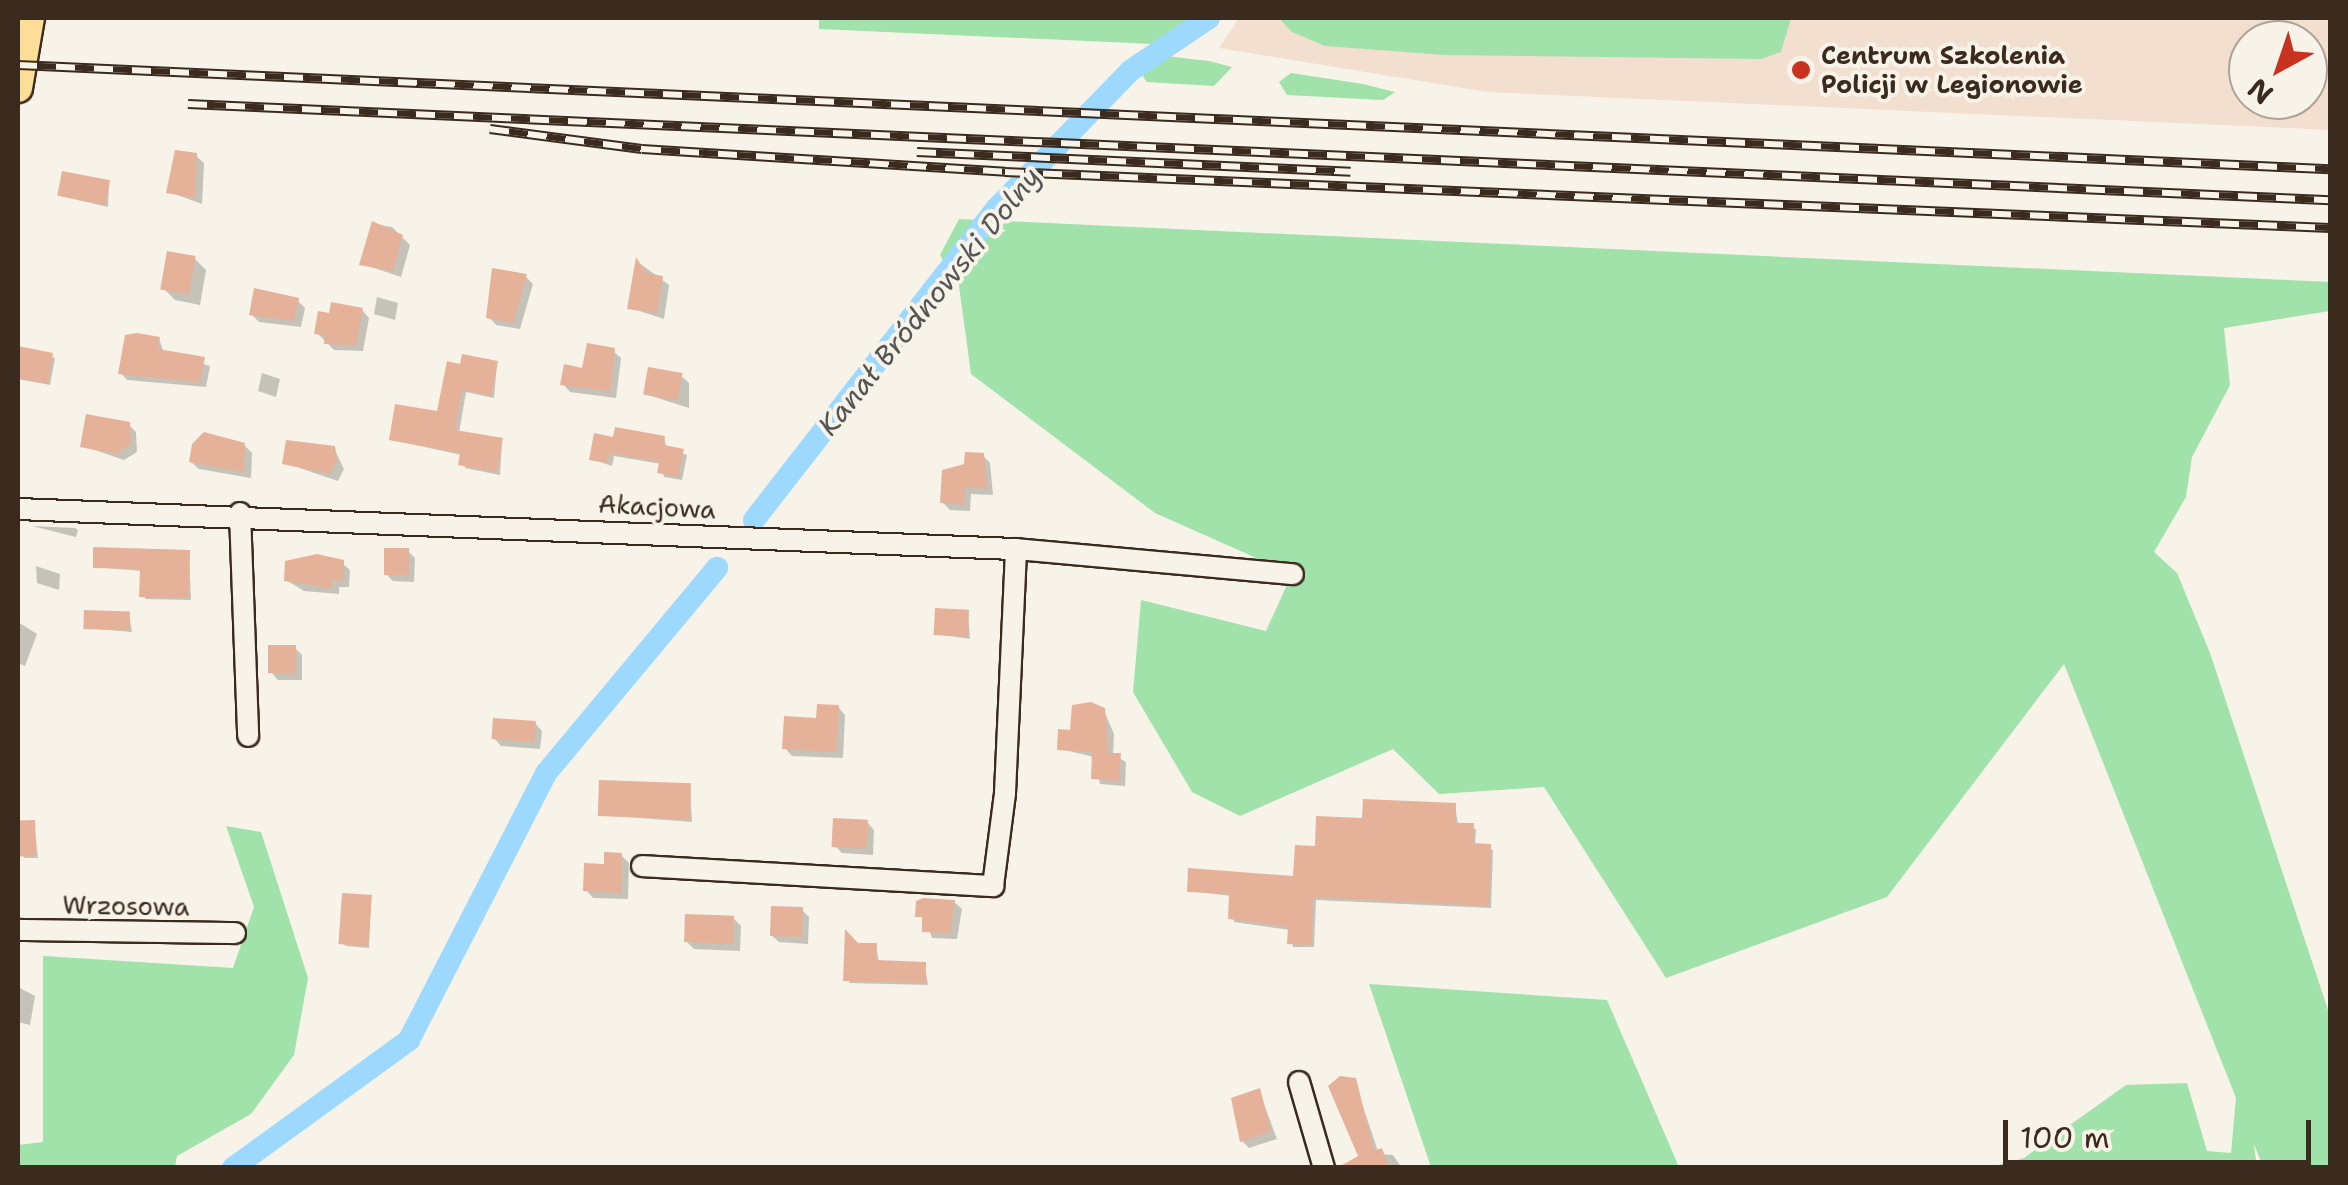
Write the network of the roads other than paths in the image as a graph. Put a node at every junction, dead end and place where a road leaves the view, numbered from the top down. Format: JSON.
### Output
{"nodes":[{"id":1,"x":26,"y":19,"type":"edge"},
{"id":2,"x":18,"y":88,"type":"edge"},
{"id":3,"x":18,"y":509,"type":"edge"},
{"id":4,"x":240,"y":514,"type":"junction"},
{"id":5,"x":1016,"y":550,"type":"junction"},
{"id":6,"x":1293,"y":574,"type":"dead end"},
{"id":7,"x":248,"y":736,"type":"dead end"},
{"id":8,"x":642,"y":866,"type":"dead end"},
{"id":9,"x":18,"y":930,"type":"edge"},
{"id":10,"x":234,"y":933,"type":"dead end"},
{"id":11,"x":1299,"y":1082,"type":"dead end"},
{"id":12,"x":1324,"y":1168,"type":"edge"}],
"edges":[{"from":1,"to":2,"type":"main road"},
{"from":3,"to":4,"type":"street","name":"Akacjowa"},
{"from":4,"to":5,"type":"street","name":"Akacjowa"},
{"from":4,"to":7,"type":"street"},
{"from":5,"to":6,"type":"street","name":"Akacjowa"},
{"from":5,"to":8,"type":"street"},
{"from":9,"to":10,"type":"street","name":"Wrzosowa"},
{"from":11,"to":12,"type":"street"}]}
